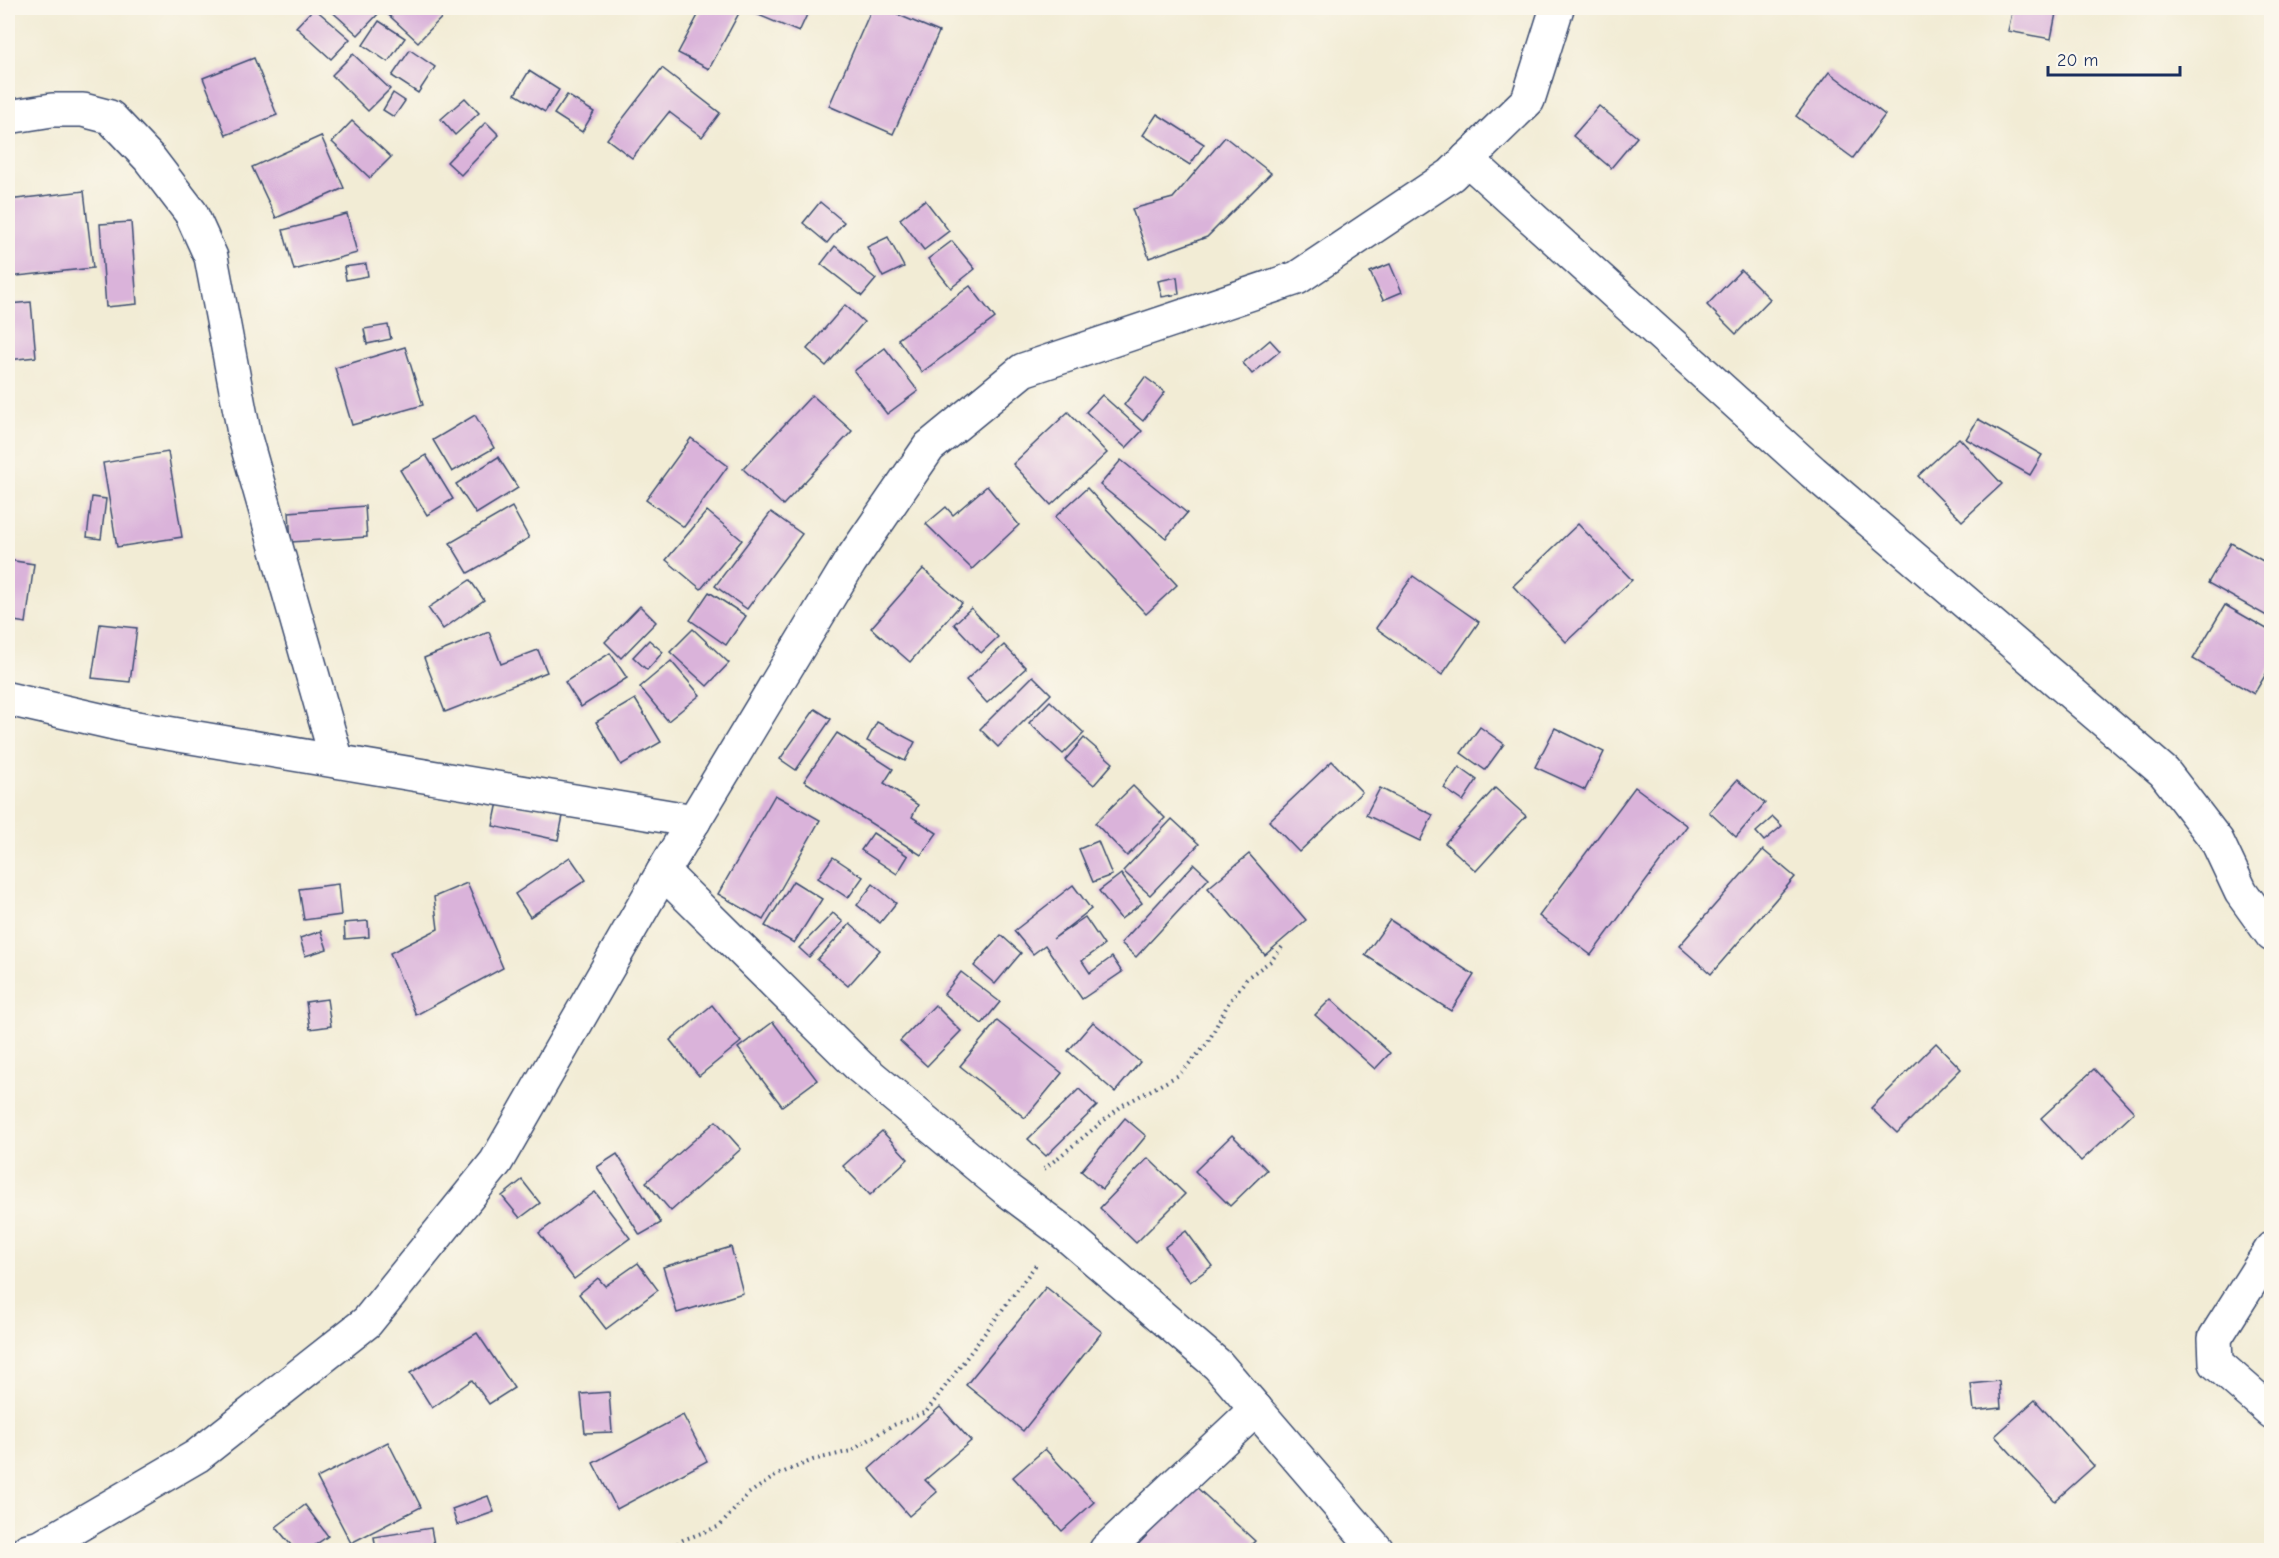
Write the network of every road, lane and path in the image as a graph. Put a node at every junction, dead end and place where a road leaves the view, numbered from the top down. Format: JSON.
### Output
{"nodes":[{"id":1,"x":1557,"y":8,"type":"edge"},
{"id":2,"x":8,"y":117,"type":"edge"},
{"id":3,"x":1467,"y":159,"type":"junction"},
{"id":4,"x":8,"y":699,"type":"edge"},
{"id":5,"x":337,"y":761,"type":"junction"},
{"id":6,"x":694,"y":821,"type":"junction"},
{"id":7,"x":663,"y":872,"type":"junction"},
{"id":8,"x":2271,"y":935,"type":"edge"},
{"id":9,"x":1282,"y":947,"type":"dead end"},
{"id":10,"x":1006,"y":1189,"type":"junction"},
{"id":11,"x":1062,"y":1231,"type":"junction"},
{"id":12,"x":2267,"y":1267,"type":"edge"},
{"id":13,"x":1256,"y":1409,"type":"junction"},
{"id":14,"x":2271,"y":1412,"type":"edge"},
{"id":15,"x":42,"y":1549,"type":"edge"},
{"id":16,"x":667,"y":1551,"type":"edge"},
{"id":17,"x":1106,"y":1551,"type":"edge"},
{"id":18,"x":1377,"y":1551,"type":"edge"}],
"edges":[{"from":1,"to":3,"type":"street"},
{"from":2,"to":5,"type":"street"},
{"from":3,"to":6,"type":"street"},
{"from":3,"to":8,"type":"street"},
{"from":4,"to":5,"type":"street"},
{"from":5,"to":6,"type":"street"},
{"from":6,"to":7,"type":"street"},
{"from":7,"to":10,"type":"street"},
{"from":7,"to":15,"type":"street"},
{"from":9,"to":10,"type":"path"},
{"from":10,"to":11,"type":"street"},
{"from":11,"to":13,"type":"street"},
{"from":11,"to":16,"type":"path"},
{"from":12,"to":14,"type":"street"},
{"from":13,"to":17,"type":"street"},
{"from":13,"to":18,"type":"street"}]}
